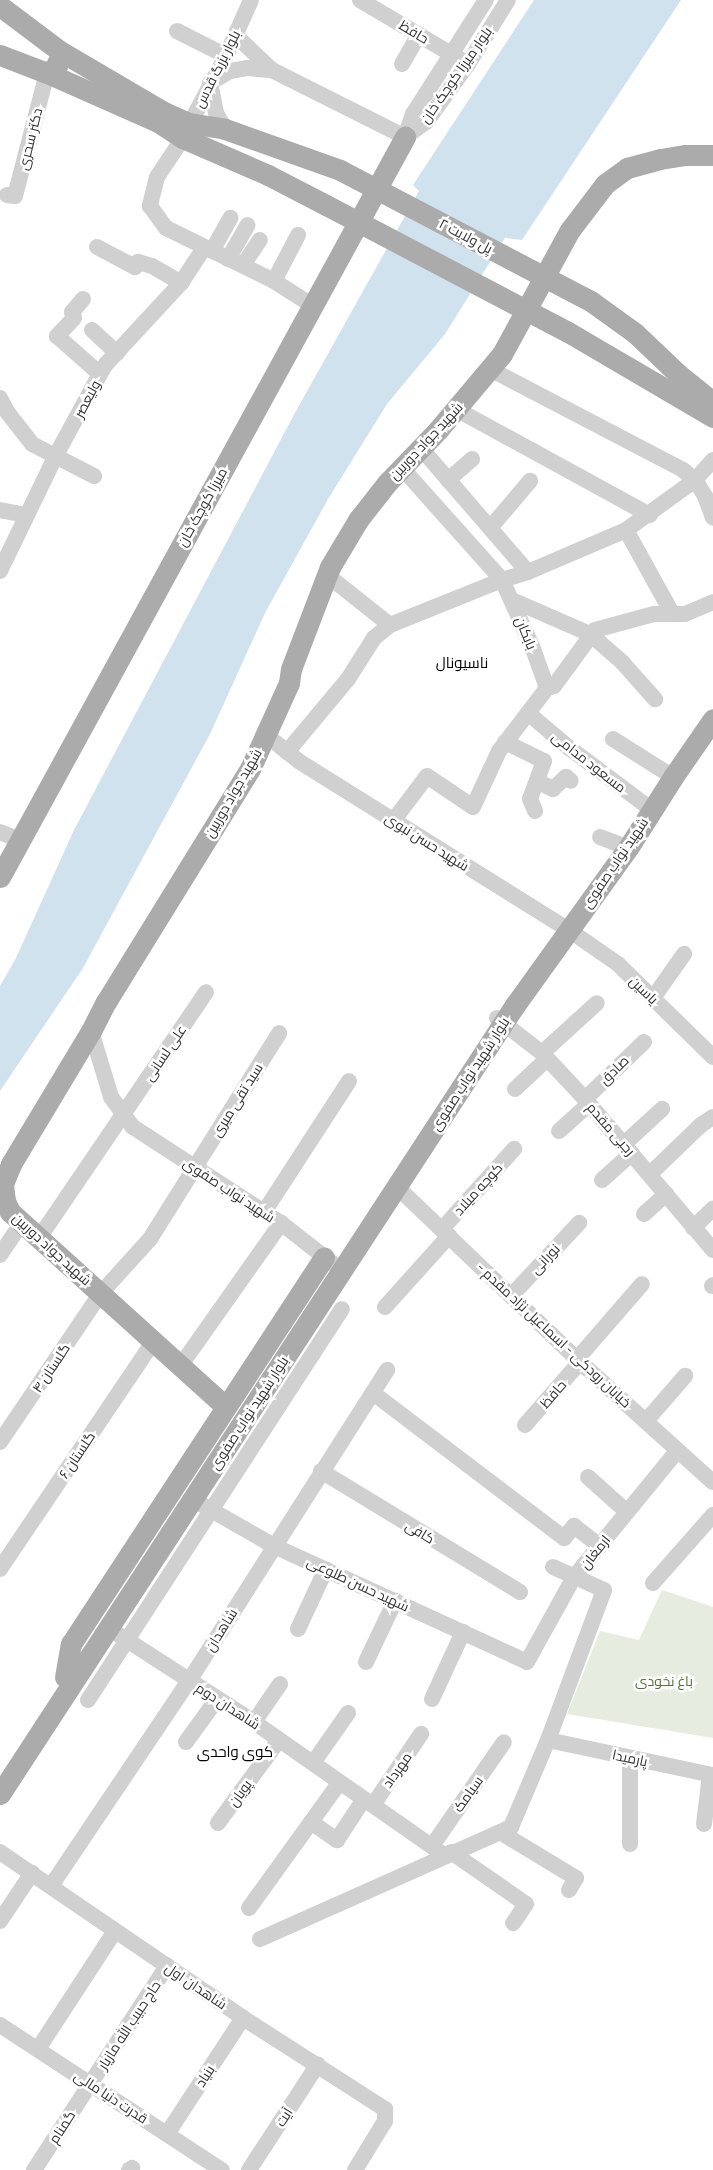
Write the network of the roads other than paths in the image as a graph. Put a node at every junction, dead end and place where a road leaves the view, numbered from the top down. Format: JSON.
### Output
{"nodes":[{"id":1,"x":251,"y":0,"type":"edge"},
{"id":2,"x":360,"y":0,"type":"edge"},
{"id":3,"x":486,"y":0,"type":"edge"},
{"id":4,"x":508,"y":0,"type":"edge"},
{"id":5,"x":0,"y":6,"type":"edge"},
{"id":6,"x":177,"y":31,"type":"dead end"},
{"id":7,"x":235,"y":35,"type":"junction"},
{"id":8,"x":419,"y":35,"type":"junction"},
{"id":9,"x":60,"y":51,"type":"junction"},
{"id":10,"x":0,"y":55,"type":"edge"},
{"id":11,"x":453,"y":55,"type":"junction"},
{"id":12,"x":226,"y":56,"type":"junction"},
{"id":13,"x":402,"y":64,"type":"dead end"},
{"id":14,"x":468,"y":64,"type":"junction"},
{"id":15,"x":272,"y":70,"type":"junction"},
{"id":16,"x":47,"y":72,"type":"junction"},
{"id":17,"x":210,"y":83,"type":"junction"},
{"id":18,"x":225,"y":130,"type":"junction"},
{"id":19,"x":185,"y":133,"type":"junction"},
{"id":20,"x":405,"y":137,"type":"junction"},
{"id":21,"x":713,"y":155,"type":"edge"},
{"id":22,"x":7,"y":195,"type":"dead end"},
{"id":23,"x":230,"y":218,"type":"dead end"},
{"id":24,"x":248,"y":224,"type":"dead end"},
{"id":25,"x":298,"y":235,"type":"dead end"},
{"id":26,"x":260,"y":240,"type":"dead end"},
{"id":27,"x":97,"y":247,"type":"dead end"},
{"id":28,"x":208,"y":249,"type":"junction"},
{"id":29,"x":228,"y":258,"type":"junction"},
{"id":30,"x":243,"y":266,"type":"junction"},
{"id":31,"x":274,"y":281,"type":"junction"},
{"id":32,"x":182,"y":283,"type":"junction"},
{"id":33,"x":83,"y":299,"type":"dead end"},
{"id":34,"x":313,"y":306,"type":"junction"},
{"id":35,"x":92,"y":330,"type":"dead end"},
{"id":36,"x":117,"y":353,"type":"junction"},
{"id":37,"x":490,"y":369,"type":"junction"},
{"id":38,"x":100,"y":374,"type":"junction"},
{"id":39,"x":0,"y":398,"type":"edge"},
{"id":40,"x":713,"y":402,"type":"edge"},
{"id":41,"x":456,"y":409,"type":"junction"},
{"id":42,"x":4,"y":416,"type":"edge"},
{"id":43,"x":713,"y":417,"type":"edge"},
{"id":44,"x":420,"y":447,"type":"junction"},
{"id":45,"x":56,"y":457,"type":"junction"},
{"id":46,"x":472,"y":459,"type":"dead end"},
{"id":47,"x":713,"y":460,"type":"edge"},
{"id":48,"x":402,"y":468,"type":"junction"},
{"id":49,"x":94,"y":476,"type":"dead end"},
{"id":50,"x":448,"y":480,"type":"junction"},
{"id":51,"x":696,"y":480,"type":"junction"},
{"id":52,"x":530,"y":481,"type":"dead end"},
{"id":53,"x":0,"y":510,"type":"edge"},
{"id":54,"x":26,"y":515,"type":"junction"},
{"id":55,"x":650,"y":515,"type":"junction"},
{"id":56,"x":713,"y":518,"type":"edge"},
{"id":57,"x":490,"y":528,"type":"junction"},
{"id":58,"x":626,"y":530,"type":"junction"},
{"id":59,"x":0,"y":571,"type":"edge"},
{"id":60,"x":528,"y":572,"type":"junction"},
{"id":61,"x":327,"y":575,"type":"junction"},
{"id":62,"x":502,"y":580,"type":"junction"},
{"id":63,"x":512,"y":600,"type":"junction"},
{"id":64,"x":713,"y":602,"type":"edge"},
{"id":65,"x":672,"y":612,"type":"junction"},
{"id":66,"x":390,"y":625,"type":"junction"},
{"id":67,"x":590,"y":634,"type":"junction"},
{"id":68,"x":547,"y":688,"type":"junction"},
{"id":69,"x":654,"y":699,"type":"dead end"},
{"id":70,"x":528,"y":713,"type":"junction"},
{"id":71,"x":713,"y":719,"type":"edge"},
{"id":72,"x":266,"y":735,"type":"junction"},
{"id":73,"x":613,"y":739,"type":"dead end"},
{"id":74,"x":505,"y":742,"type":"junction"},
{"id":75,"x":287,"y":752,"type":"junction"},
{"id":76,"x":673,"y":777,"type":"junction"},
{"id":77,"x":537,"y":781,"type":"junction"},
{"id":78,"x":571,"y":781,"type":"dead end"},
{"id":79,"x":651,"y":810,"type":"junction"},
{"id":80,"x":535,"y":811,"type":"dead end"},
{"id":81,"x":392,"y":821,"type":"junction"},
{"id":82,"x":0,"y":832,"type":"edge"},
{"id":83,"x":600,"y":837,"type":"dead end"},
{"id":84,"x":20,"y":840,"type":"junction"},
{"id":85,"x":628,"y":848,"type":"junction"},
{"id":86,"x":0,"y":877,"type":"edge"},
{"id":87,"x":569,"y":930,"type":"junction"},
{"id":88,"x":684,"y":954,"type":"dead end"},
{"id":89,"x":206,"y":992,"type":"dead end"},
{"id":90,"x":653,"y":998,"type":"junction"},
{"id":91,"x":597,"y":1003,"type":"dead end"},
{"id":92,"x":515,"y":1005,"type":"joint"},
{"id":93,"x":500,"y":1020,"type":"junction"},
{"id":94,"x":91,"y":1031,"type":"junction"},
{"id":95,"x":279,"y":1033,"type":"dead end"},
{"id":96,"x":644,"y":1042,"type":"dead end"},
{"id":97,"x":712,"y":1054,"type":"edge"},
{"id":98,"x":544,"y":1056,"type":"junction"},
{"id":99,"x":349,"y":1081,"type":"dead end"},
{"id":100,"x":515,"y":1089,"type":"dead end"},
{"id":101,"x":587,"y":1101,"type":"junction"},
{"id":102,"x":662,"y":1109,"type":"dead end"},
{"id":103,"x":124,"y":1114,"type":"junction"},
{"id":104,"x":713,"y":1117,"type":"edge"},
{"id":105,"x":559,"y":1131,"type":"dead end"},
{"id":106,"x":514,"y":1149,"type":"dead end"},
{"id":107,"x":628,"y":1149,"type":"junction"},
{"id":108,"x":194,"y":1168,"type":"junction"},
{"id":109,"x":650,"y":1174,"type":"junction"},
{"id":110,"x":602,"y":1180,"type":"dead end"},
{"id":111,"x":396,"y":1186,"type":"junction"},
{"id":112,"x":666,"y":1194,"type":"junction"},
{"id":113,"x":713,"y":1209,"type":"edge"},
{"id":114,"x":264,"y":1212,"type":"junction"},
{"id":115,"x":644,"y":1214,"type":"dead end"},
{"id":116,"x":22,"y":1222,"type":"junction"},
{"id":117,"x":281,"y":1223,"type":"junction"},
{"id":118,"x":579,"y":1223,"type":"dead end"},
{"id":119,"x":693,"y":1228,"type":"junction"},
{"id":120,"x":445,"y":1232,"type":"junction"},
{"id":121,"x":39,"y":1238,"type":"junction"},
{"id":122,"x":713,"y":1250,"type":"edge"},
{"id":123,"x":0,"y":1255,"type":"edge"},
{"id":124,"x":334,"y":1264,"type":"junction"},
{"id":125,"x":642,"y":1284,"type":"dead end"},
{"id":126,"x":102,"y":1293,"type":"junction"},
{"id":127,"x":511,"y":1296,"type":"junction"},
{"id":128,"x":385,"y":1307,"type":"dead end"},
{"id":129,"x":342,"y":1309,"type":"dead end"},
{"id":130,"x":154,"y":1341,"type":"junction"},
{"id":131,"x":578,"y":1360,"type":"junction"},
{"id":132,"x":181,"y":1366,"type":"junction"},
{"id":133,"x":387,"y":1370,"type":"dead end"},
{"id":134,"x":685,"y":1376,"type":"dead end"},
{"id":135,"x":373,"y":1393,"type":"junction"},
{"id":136,"x":226,"y":1407,"type":"junction"},
{"id":137,"x":646,"y":1420,"type":"junction"},
{"id":138,"x":525,"y":1425,"type":"dead end"},
{"id":139,"x":0,"y":1442,"type":"edge"},
{"id":140,"x":677,"y":1452,"type":"junction"},
{"id":141,"x":321,"y":1471,"type":"junction"},
{"id":142,"x":711,"y":1476,"type":"edge"},
{"id":143,"x":588,"y":1477,"type":"dead end"},
{"id":144,"x":201,"y":1504,"type":"junction"},
{"id":145,"x":627,"y":1512,"type":"junction"},
{"id":146,"x":713,"y":1515,"type":"edge"},
{"id":147,"x":274,"y":1546,"type":"junction"},
{"id":148,"x":600,"y":1546,"type":"junction"},
{"id":149,"x":553,"y":1567,"type":"dead end"},
{"id":150,"x":0,"y":1568,"type":"edge"},
{"id":151,"x":326,"y":1569,"type":"junction"},
{"id":152,"x":574,"y":1577,"type":"junction"},
{"id":153,"x":653,"y":1583,"type":"dead end"},
{"id":154,"x":520,"y":1592,"type":"dead end"},
{"id":155,"x":395,"y":1601,"type":"junction"},
{"id":156,"x":108,"y":1628,"type":"junction"},
{"id":157,"x":298,"y":1629,"type":"dead end"},
{"id":158,"x":463,"y":1632,"type":"junction"},
{"id":159,"x":127,"y":1641,"type":"junction"},
{"id":160,"x":366,"y":1662,"type":"dead end"},
{"id":161,"x":527,"y":1662,"type":"joint"},
{"id":162,"x":65,"y":1676,"type":"junction"},
{"id":163,"x":189,"y":1681,"type":"junction"},
{"id":164,"x":280,"y":1684,"type":"dead end"},
{"id":165,"x":217,"y":1699,"type":"junction"},
{"id":166,"x":432,"y":1699,"type":"dead end"},
{"id":167,"x":88,"y":1700,"type":"dead end"},
{"id":168,"x":348,"y":1713,"type":"dead end"},
{"id":169,"x":254,"y":1722,"type":"junction"},
{"id":170,"x":422,"y":1734,"type":"dead end"},
{"id":171,"x":279,"y":1740,"type":"junction"},
{"id":172,"x":548,"y":1740,"type":"junction"},
{"id":173,"x":186,"y":1742,"type":"dead end"},
{"id":174,"x":504,"y":1742,"type":"dead end"},
{"id":175,"x":630,"y":1758,"type":"junction"},
{"id":176,"x":314,"y":1764,"type":"junction"},
{"id":177,"x":712,"y":1775,"type":"edge"},
{"id":178,"x":0,"y":1776,"type":"edge"},
{"id":179,"x":339,"y":1783,"type":"junction"},
{"id":180,"x":0,"y":1794,"type":"edge"},
{"id":181,"x":368,"y":1802,"type":"junction"},
{"id":182,"x":311,"y":1822,"type":"junction"},
{"id":183,"x":218,"y":1823,"type":"dead end"},
{"id":184,"x":704,"y":1824,"type":"dead end"},
{"id":185,"x":500,"y":1832,"type":"junction"},
{"id":186,"x":630,"y":1844,"type":"dead end"},
{"id":187,"x":442,"y":1851,"type":"junction"},
{"id":188,"x":0,"y":1852,"type":"edge"},
{"id":189,"x":32,"y":1873,"type":"junction"},
{"id":190,"x":51,"y":1886,"type":"junction"},
{"id":191,"x":569,"y":1890,"type":"dead end"},
{"id":192,"x":249,"y":1908,"type":"dead end"},
{"id":193,"x":0,"y":1921,"type":"edge"},
{"id":194,"x":513,"y":1923,"type":"dead end"},
{"id":195,"x":115,"y":1931,"type":"junction"},
{"id":196,"x":260,"y":1939,"type":"dead end"},
{"id":197,"x":167,"y":1966,"type":"junction"},
{"id":198,"x":243,"y":2018,"type":"junction"},
{"id":199,"x":0,"y":2025,"type":"edge"},
{"id":200,"x":38,"y":2049,"type":"junction"},
{"id":201,"x":318,"y":2064,"type":"junction"},
{"id":202,"x":91,"y":2083,"type":"junction"},
{"id":203,"x":168,"y":2134,"type":"junction"},
{"id":204,"x":34,"y":2170,"type":"edge"},
{"id":205,"x":222,"y":2170,"type":"edge"},
{"id":206,"x":249,"y":2170,"type":"edge"},
{"id":207,"x":355,"y":2170,"type":"edge"}],
"edges":[{"from":1,"to":7,"type":"street","name":"بلوار بزرگ قدس"},
{"from":2,"to":8,"type":"street","name":"حافظ"},
{"from":3,"to":11,"type":"street","name":"بلوار میرزا کوچک خان"},
{"from":4,"to":14,"type":"street","name":"بلوار میرزا کوچک خان"},
{"from":5,"to":9,"type":"main road"},
{"from":6,"to":12,"type":"street"},
{"from":7,"to":12,"type":"street","name":"بلوار بزرگ قدس"},
{"from":7,"to":15,"type":"street"},
{"from":8,"to":11,"type":"street","name":"حافظ"},
{"from":8,"to":13,"type":"street"},
{"from":9,"to":16,"type":"main road"},
{"from":9,"to":19,"type":"main road"},
{"from":10,"to":16,"type":"main road"},
{"from":11,"to":14,"type":"street","name":"حافظ"},
{"from":11,"to":20,"type":"street","name":"بلوار میرزا کوچک خان"},
{"from":12,"to":17,"type":"street","name":"بلوار بزرگ قدس"},
{"from":14,"to":20,"type":"street","name":"بلوار میرزا کوچک خان"},
{"from":15,"to":17,"type":"street"},
{"from":15,"to":20,"type":"street"},
{"from":16,"to":19,"type":"main road"},
{"from":16,"to":22,"type":"street","name":"دکتر سحری"},
{"from":17,"to":18,"type":"street"},
{"from":17,"to":19,"type":"street","name":"بلوار بزرگ قدس"},
{"from":18,"to":19,"type":"main road","name":"پل ولایت ۲"},
{"from":18,"to":40,"type":"main road","name":"پل ولایت ۲","bridge":true},
{"from":19,"to":28,"type":"street","name":"بلوار بزرگ قدس"},
{"from":19,"to":43,"type":"main road","bridge":true},
{"from":20,"to":34,"type":"main road","name":"میرزا کوچک خان"},
{"from":21,"to":37,"type":"main road","name":"شهید جواد دوربین"},
{"from":23,"to":28,"type":"street","name":"ولیعصر"},
{"from":24,"to":29,"type":"street"},
{"from":25,"to":31,"type":"street"},
{"from":26,"to":30,"type":"street"},
{"from":27,"to":32,"type":"street"},
{"from":28,"to":29,"type":"street"},
{"from":28,"to":32,"type":"street","name":"ولیعصر"},
{"from":29,"to":30,"type":"street"},
{"from":30,"to":31,"type":"street"},
{"from":31,"to":34,"type":"street"},
{"from":32,"to":36,"type":"street","name":"ولیعصر"},
{"from":33,"to":38,"type":"street"},
{"from":34,"to":84,"type":"main road","name":"میرزا کوچک خان"},
{"from":35,"to":36,"type":"street"},
{"from":36,"to":38,"type":"street","name":"ولیعصر"},
{"from":37,"to":41,"type":"main road","name":"شهید جواد دوربین"},
{"from":37,"to":51,"type":"street"},
{"from":38,"to":45,"type":"street","name":"ولیعصر"},
{"from":39,"to":42,"type":"street"},
{"from":41,"to":44,"type":"main road","name":"شهید جواد دوربین"},
{"from":41,"to":55,"type":"street"},
{"from":42,"to":45,"type":"street"},
{"from":44,"to":48,"type":"main road","name":"شهید جواد دوربین"},
{"from":44,"to":50,"type":"street"},
{"from":45,"to":49,"type":"street"},
{"from":45,"to":54,"type":"street","name":"ولیعصر"},
{"from":46,"to":50,"type":"street"},
{"from":47,"to":51,"type":"street"},
{"from":48,"to":61,"type":"main road","name":"شهید جواد دوربین"},
{"from":48,"to":62,"type":"street","name":"بابکان"},
{"from":50,"to":57,"type":"street"},
{"from":51,"to":55,"type":"street"},
{"from":51,"to":56,"type":"street"},
{"from":52,"to":57,"type":"street"},
{"from":53,"to":54,"type":"street"},
{"from":54,"to":59,"type":"street","name":"ولیعصر"},
{"from":55,"to":58,"type":"street"},
{"from":57,"to":60,"type":"street"},
{"from":58,"to":60,"type":"street"},
{"from":58,"to":65,"type":"street"},
{"from":60,"to":62,"type":"street"},
{"from":61,"to":66,"type":"street"},
{"from":61,"to":72,"type":"main road","name":"شهید جواد دوربین"},
{"from":62,"to":63,"type":"street","name":"بابکان"},
{"from":62,"to":66,"type":"street"},
{"from":63,"to":67,"type":"street"},
{"from":63,"to":68,"type":"street","name":"بابکان"},
{"from":64,"to":65,"type":"street"},
{"from":65,"to":67,"type":"street"},
{"from":66,"to":75,"type":"street"},
{"from":67,"to":68,"type":"street"},
{"from":67,"to":69,"type":"street"},
{"from":68,"to":70,"type":"street"},
{"from":70,"to":74,"type":"street"},
{"from":70,"to":79,"type":"street","name":"مسعود مدامی"},
{"from":71,"to":76,"type":"main road","name":"شهید نواب صفوی"},
{"from":72,"to":75,"type":"street","name":"شهید حسن نبوی"},
{"from":72,"to":94,"type":"main road","name":"شهید جواد دوربین"},
{"from":73,"to":76,"type":"street"},
{"from":74,"to":77,"type":"street"},
{"from":74,"to":81,"type":"street"},
{"from":75,"to":81,"type":"street","name":"شهید حسن نبوی"},
{"from":76,"to":79,"type":"main road","name":"شهید نواب صفوی"},
{"from":77,"to":78,"type":"street"},
{"from":77,"to":80,"type":"street"},
{"from":79,"to":85,"type":"main road","name":"شهید نواب صفوی"},
{"from":81,"to":87,"type":"street","name":"شهید حسن نبوی"},
{"from":82,"to":84,"type":"street"},
{"from":83,"to":85,"type":"street"},
{"from":84,"to":86,"type":"main road","name":"میرزا کوچک خان"},
{"from":85,"to":87,"type":"main road","name":"شهید نواب صفوی"},
{"from":87,"to":90,"type":"street","name":"یاسین"},
{"from":87,"to":92,"type":"main road","name":"شهید نواب صفوی"},
{"from":88,"to":90,"type":"street"},
{"from":89,"to":103,"type":"street","name":"علی لسانی"},
{"from":90,"to":97,"type":"street","name":"یاسین"},
{"from":91,"to":98,"type":"street"},
{"from":92,"to":93,"type":"main road","name":"بلوار شهید نواب صفوی"},
{"from":93,"to":98,"type":"street","name":"رجبی مقدم"},
{"from":93,"to":111,"type":"main road","name":"بلوار شهید نواب صفوی"},
{"from":93,"to":124,"type":"main road","name":"بلوار شهید نواب صفوی"},
{"from":94,"to":103,"type":"street","name":"شهید نواب صفوی"},
{"from":94,"to":116,"type":"main road","name":"شهید جواد دوربین"},
{"from":95,"to":108,"type":"street","name":"سید تقی میری"},
{"from":96,"to":101,"type":"street","name":"صادق"},
{"from":98,"to":100,"type":"street"},
{"from":98,"to":101,"type":"street","name":"رجبی مقدم"},
{"from":99,"to":114,"type":"street"},
{"from":101,"to":105,"type":"street","name":"صادق"},
{"from":101,"to":107,"type":"street","name":"رجبی مقدم"},
{"from":102,"to":107,"type":"street"},
{"from":103,"to":108,"type":"street","name":"شهید نواب صفوی"},
{"from":103,"to":121,"type":"street","name":"علی لسانی"},
{"from":104,"to":109,"type":"street"},
{"from":106,"to":120,"type":"street","name":"کوچه میلاد"},
{"from":107,"to":109,"type":"street","name":"رجبی مقدم"},
{"from":107,"to":110,"type":"street"},
{"from":108,"to":114,"type":"street","name":"شهید نواب صفوی"},
{"from":108,"to":126,"type":"street","name":"سید تقی میری"},
{"from":109,"to":112,"type":"street","name":"رجبی مقدم"},
{"from":111,"to":120,"type":"street","name":"- خیابان رودکی - اسماعیل نژاد مقدم"},
{"from":111,"to":124,"type":"main road","name":"بلوار شهید نواب صفوی"},
{"from":112,"to":115,"type":"street"},
{"from":112,"to":119,"type":"street","name":"رجبی مقدم"},
{"from":113,"to":119,"type":"street"},
{"from":114,"to":117,"type":"street","name":"شهید نواب صفوی"},
{"from":116,"to":121,"type":"main road","name":"شهید جواد دوربین"},
{"from":116,"to":123,"type":"street"},
{"from":117,"to":124,"type":"street","name":"شهید نواب صفوی"},
{"from":117,"to":132,"type":"street"},
{"from":118,"to":127,"type":"street","name":"نورانی"},
{"from":119,"to":122,"type":"street","name":"رجبی مقدم"},
{"from":120,"to":127,"type":"street","name":"- خیابان رودکی - اسماعیل نژاد مقدم"},
{"from":120,"to":128,"type":"street","name":"کوچه میلاد"},
{"from":121,"to":126,"type":"main road","name":"شهید جواد دوربین"},
{"from":124,"to":136,"type":"main road"},
{"from":124,"to":144,"type":"main road","name":"بلوار شهید نواب صفوی"},
{"from":124,"to":162,"type":"main road","name":"بلوار شهید نواب صفوی"},
{"from":125,"to":131,"type":"street","name":"حافظ"},
{"from":126,"to":130,"type":"main road","name":"شهید جواد دوربین"},
{"from":126,"to":139,"type":"street","name":"گلستان ۴"},
{"from":127,"to":131,"type":"street","name":"- خیابان رودکی - اسماعیل نژاد مقدم"},
{"from":129,"to":144,"type":"street"},
{"from":130,"to":132,"type":"main road","name":"شهید جواد دوربین"},
{"from":130,"to":150,"type":"street","name":"گلستان ۶"},
{"from":131,"to":137,"type":"street","name":"- خیابان رودکی - اسماعیل نژاد مقدم"},
{"from":131,"to":138,"type":"street","name":"حافظ"},
{"from":132,"to":136,"type":"main road","name":"شهید جواد دوربین"},
{"from":133,"to":135,"type":"street","name":"شاهدان"},
{"from":134,"to":137,"type":"street"},
{"from":135,"to":141,"type":"street","name":"شاهدان"},
{"from":135,"to":148,"type":"street"},
{"from":136,"to":162,"type":"main road"},
{"from":137,"to":140,"type":"street","name":"- خیابان رودکی - اسماعیل نژاد مقدم"},
{"from":140,"to":142,"type":"street","name":"- خیابان رودکی - اسماعیل نژاد مقدم"},
{"from":140,"to":145,"type":"street","name":"ارمغان"},
{"from":141,"to":147,"type":"street","name":"شاهدان"},
{"from":141,"to":154,"type":"street","name":"کافی"},
{"from":143,"to":145,"type":"street"},
{"from":144,"to":147,"type":"street","name":"شهید حسن طلوعی"},
{"from":144,"to":156,"type":"main road","name":"بلوار شهید نواب صفوی"},
{"from":144,"to":159,"type":"street"},
{"from":145,"to":148,"type":"street","name":"ارمغان"},
{"from":146,"to":153,"type":"street"},
{"from":147,"to":151,"type":"street","name":"شهید حسن طلوعی"},
{"from":147,"to":163,"type":"street","name":"شاهدان"},
{"from":148,"to":152,"type":"street","name":"ارمغان"},
{"from":149,"to":152,"type":"street"},
{"from":151,"to":155,"type":"street","name":"شهید حسن طلوعی"},
{"from":151,"to":157,"type":"street"},
{"from":152,"to":161,"type":"street","name":"ارمغان"},
{"from":152,"to":172,"type":"street"},
{"from":155,"to":158,"type":"street","name":"شهید حسن طلوعی"},
{"from":155,"to":160,"type":"street"},
{"from":156,"to":159,"type":"street","name":"شاهدان دوم"},
{"from":156,"to":180,"type":"main road","name":"بلوار شهید نواب صفوی"},
{"from":158,"to":161,"type":"street","name":"شهید حسن طلوعی"},
{"from":158,"to":166,"type":"street"},
{"from":159,"to":163,"type":"street","name":"شاهدان دوم"},
{"from":159,"to":167,"type":"street"},
{"from":162,"to":178,"type":"main road","name":"بلوار شهید نواب صفوی"},
{"from":163,"to":165,"type":"street","name":"شاهدان دوم"},
{"from":163,"to":190,"type":"street","name":"شاهدان"},
{"from":164,"to":169,"type":"street"},
{"from":165,"to":169,"type":"street","name":"شاهدان دوم"},
{"from":165,"to":173,"type":"street"},
{"from":168,"to":176,"type":"street"},
{"from":169,"to":171,"type":"street","name":"شاهدان دوم"},
{"from":170,"to":181,"type":"street","name":"مهرداد"},
{"from":171,"to":176,"type":"street","name":"شاهدان دوم"},
{"from":171,"to":183,"type":"street","name":"پویان"},
{"from":172,"to":175,"type":"street","name":"پارمیدا"},
{"from":172,"to":185,"type":"street"},
{"from":174,"to":187,"type":"street","name":"سیامک"},
{"from":175,"to":177,"type":"street","name":"پارمیدا"},
{"from":175,"to":186,"type":"street"},
{"from":176,"to":179,"type":"street","name":"شاهدان دوم"},
{"from":177,"to":184,"type":"street"},
{"from":179,"to":181,"type":"street","name":"شاهدان دوم"},
{"from":179,"to":182,"type":"street"},
{"from":181,"to":182,"type":"street","name":"مهرداد"},
{"from":181,"to":187,"type":"street","name":"شاهدان دوم"},
{"from":182,"to":192,"type":"street"},
{"from":185,"to":187,"type":"street"},
{"from":185,"to":191,"type":"street"},
{"from":187,"to":194,"type":"street","name":"شاهدان دوم"},
{"from":187,"to":196,"type":"street"},
{"from":188,"to":189,"type":"street","name":"شاهدان اول"},
{"from":189,"to":190,"type":"street","name":"شاهدان اول"},
{"from":189,"to":193,"type":"street"},
{"from":190,"to":195,"type":"street","name":"شاهدان اول"},
{"from":195,"to":197,"type":"street","name":"شاهدان اول"},
{"from":195,"to":200,"type":"street"},
{"from":197,"to":198,"type":"street","name":"شاهدان اول"},
{"from":197,"to":202,"type":"street","name":"حاج حبیب الله مازیار"},
{"from":198,"to":201,"type":"street","name":"شاهدان اول"},
{"from":198,"to":203,"type":"street","name":"بنیاد"},
{"from":199,"to":200,"type":"street","name":"قدرت دنیا مالی"},
{"from":200,"to":202,"type":"street","name":"قدرت دنیا مالی"},
{"from":201,"to":206,"type":"street","name":"آیت"},
{"from":201,"to":207,"type":"street","name":"شاهدان اول"},
{"from":202,"to":203,"type":"street","name":"قدرت دنیا مالی"},
{"from":202,"to":204,"type":"street","name":"گمنام"},
{"from":203,"to":205,"type":"street","name":"قدرت دنیا مالی"}]}
